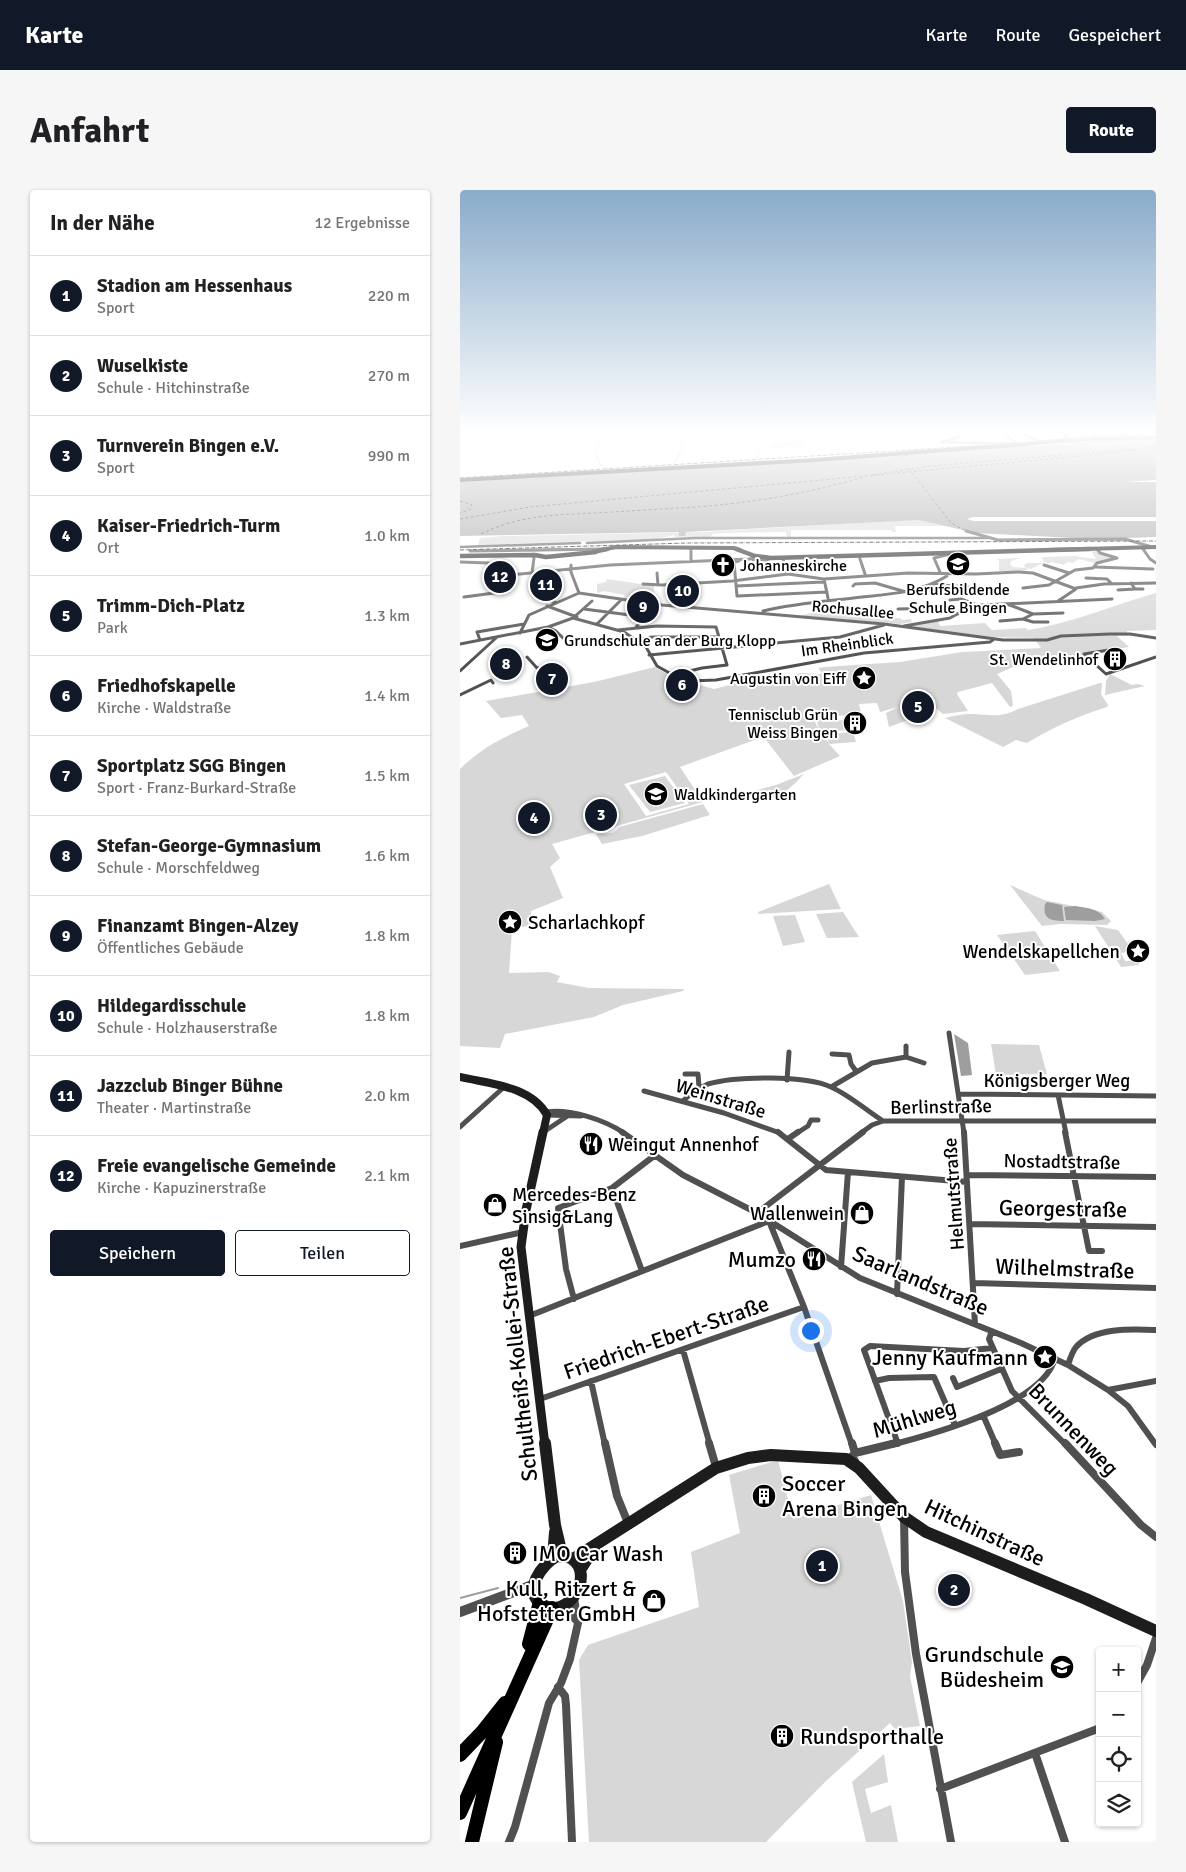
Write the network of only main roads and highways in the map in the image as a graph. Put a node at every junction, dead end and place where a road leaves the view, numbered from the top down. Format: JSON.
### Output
{"nodes":[{"id":1,"x":1155,"y":547,"type":"edge"},
{"id":2,"x":460,"y":556,"type":"edge"},
{"id":3,"x":460,"y":1077,"type":"edge"},
{"id":4,"x":596,"y":1546,"type":"junction"},
{"id":5,"x":563,"y":1557,"type":"junction"},
{"id":6,"x":580,"y":1570,"type":"junction"},
{"id":7,"x":552,"y":1605,"type":"junction"},
{"id":8,"x":1156,"y":1631,"type":"edge"},
{"id":9,"x":511,"y":1695,"type":"junction"},
{"id":10,"x":502,"y":1718,"type":"junction"},
{"id":11,"x":460,"y":1755,"type":"edge"},
{"id":12,"x":460,"y":1813,"type":"edge"},
{"id":13,"x":472,"y":1842,"type":"edge"}],
"edges":[{"from":1,"to":2,"type":"main road"},
{"from":3,"to":5,"type":"main road","name":"Schultheiß-Kollei-Straße"},
{"from":4,"to":5,"type":"main road","name":"Hitchinstraße"},
{"from":4,"to":6,"type":"main road","name":"Hitchinstraße"},
{"from":4,"to":8,"type":"main road","name":"Hitchinstraße"},
{"from":5,"to":6,"type":"main road"},
{"from":5,"to":7,"type":"main road"},
{"from":6,"to":7,"type":"main road"},
{"from":7,"to":9,"type":"highway"},
{"from":9,"to":10,"type":"highway"},
{"from":9,"to":11,"type":"highway"},
{"from":10,"to":12,"type":"highway"},
{"from":10,"to":13,"type":"highway"}]}
